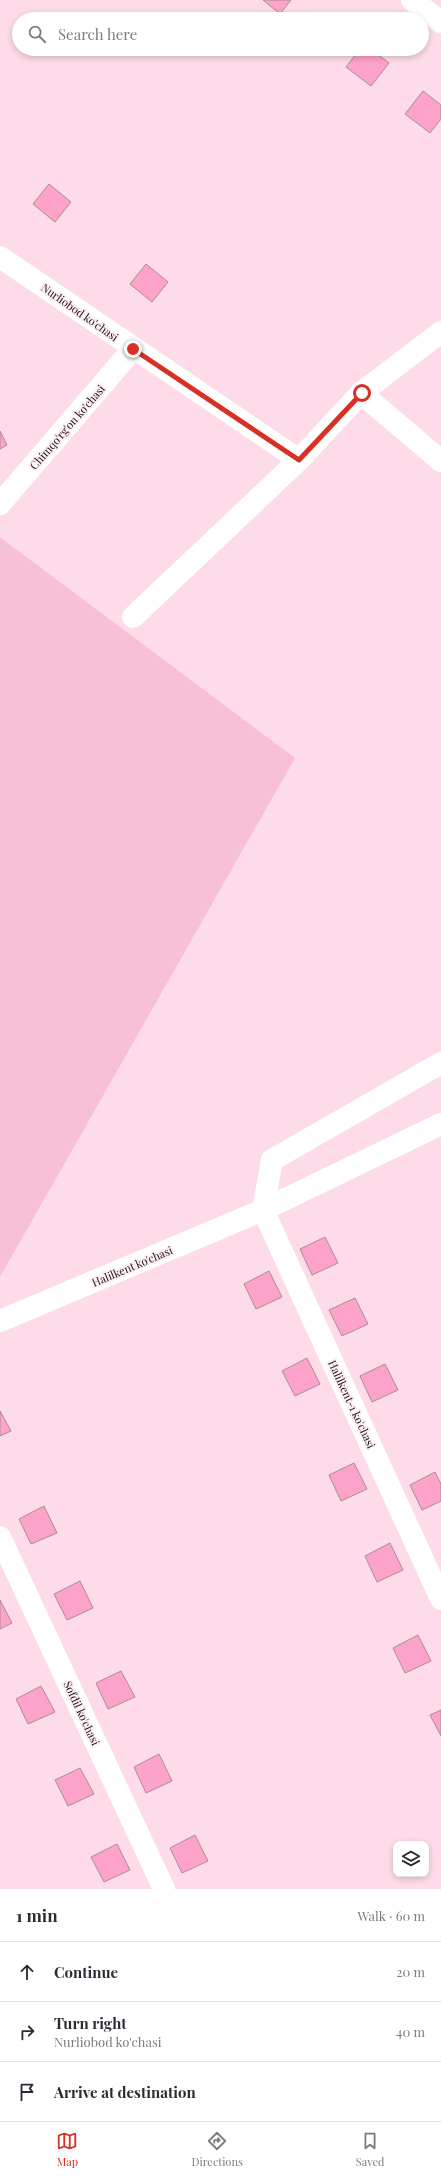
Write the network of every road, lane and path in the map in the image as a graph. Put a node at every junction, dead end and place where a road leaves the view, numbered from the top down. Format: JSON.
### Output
{"nodes":[{"id":1,"x":412,"y":0,"type":"edge"},
{"id":2,"x":428,"y":12,"type":"edge"},
{"id":3,"x":429,"y":13,"type":"edge"},
{"id":4,"x":441,"y":22,"type":"edge"},
{"id":5,"x":0,"y":257,"type":"edge"},
{"id":6,"x":441,"y":332,"type":"edge"},
{"id":7,"x":133,"y":349,"type":"junction"},
{"id":8,"x":362,"y":393,"type":"junction"},
{"id":9,"x":299,"y":460,"type":"junction"},
{"id":10,"x":441,"y":461,"type":"edge"},
{"id":11,"x":0,"y":504,"type":"edge"},
{"id":12,"x":133,"y":617,"type":"dead end"},
{"id":13,"x":441,"y":1063,"type":"edge"},
{"id":14,"x":441,"y":1124,"type":"edge"},
{"id":15,"x":263,"y":1210,"type":"junction"},
{"id":16,"x":0,"y":1322,"type":"edge"},
{"id":17,"x":0,"y":1537,"type":"edge"},
{"id":18,"x":441,"y":1599,"type":"edge"},
{"id":19,"x":164,"y":1889,"type":"edge"}],
"edges":[{"from":1,"to":2,"type":"street"},
{"from":3,"to":4,"type":"street"},
{"from":5,"to":7,"type":"street","name":"Nurliobod ko'chasi"},
{"from":6,"to":8,"type":"street"},
{"from":7,"to":9,"type":"street","name":"Nurliobod ko'chasi"},
{"from":7,"to":11,"type":"street","name":"Chimqo'rg'on ko'chasi"},
{"from":8,"to":9,"type":"street"},
{"from":8,"to":10,"type":"street"},
{"from":9,"to":12,"type":"street"},
{"from":13,"to":15,"type":"street"},
{"from":14,"to":15,"type":"street","name":"Halilkent ko'chasi"},
{"from":15,"to":16,"type":"street","name":"Halilkent ko'chasi"},
{"from":15,"to":18,"type":"street","name":"Halilkent-1 ko'chasi"},
{"from":17,"to":19,"type":"street","name":"Sofdil ko'chasi"}]}
